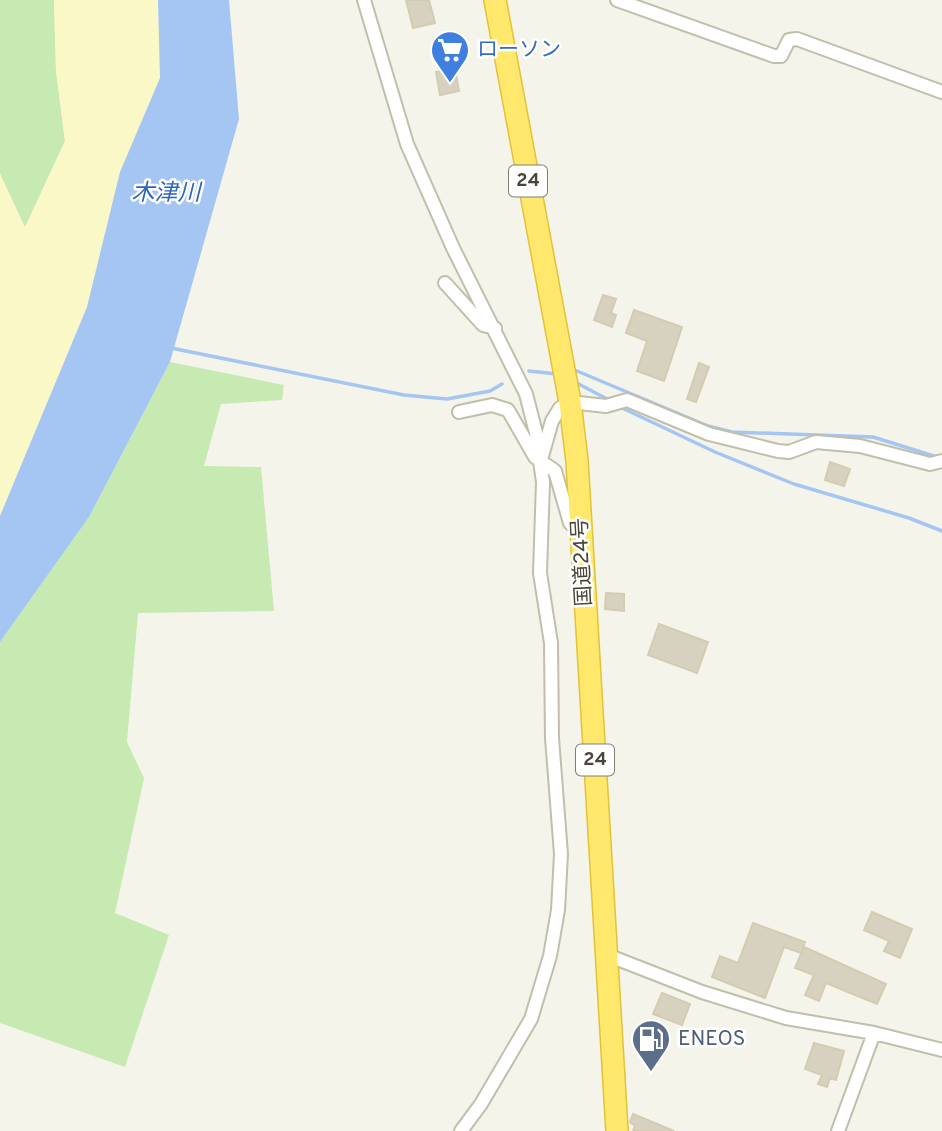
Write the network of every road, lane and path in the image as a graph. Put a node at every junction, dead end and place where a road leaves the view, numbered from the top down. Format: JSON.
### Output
{"nodes":[{"id":1,"x":364,"y":0,"type":"edge"},
{"id":2,"x":495,"y":0,"type":"edge"},
{"id":3,"x":617,"y":0,"type":"edge"},
{"id":4,"x":942,"y":92,"type":"edge"},
{"id":5,"x":445,"y":282,"type":"dead end"},
{"id":6,"x":495,"y":328,"type":"junction"},
{"id":7,"x":569,"y":396,"type":"junction"},
{"id":8,"x":460,"y":412,"type":"dead end"},
{"id":9,"x":541,"y":460,"type":"junction"},
{"id":10,"x":942,"y":461,"type":"edge"},
{"id":11,"x":582,"y":534,"type":"junction"},
{"id":12,"x":607,"y":955,"type":"junction"},
{"id":13,"x":874,"y":1033,"type":"junction"},
{"id":14,"x":942,"y":1050,"type":"edge"},
{"id":15,"x":461,"y":1131,"type":"edge"},
{"id":16,"x":617,"y":1131,"type":"edge"},
{"id":17,"x":838,"y":1131,"type":"edge"}],
"edges":[{"from":1,"to":6,"type":"street"},
{"from":2,"to":7,"type":"highway","name":"国道24号","number":"24"},
{"from":3,"to":4,"type":"street"},
{"from":5,"to":6,"type":"street"},
{"from":6,"to":9,"type":"street"},
{"from":7,"to":9,"type":"street"},
{"from":7,"to":10,"type":"street"},
{"from":7,"to":11,"type":"highway","name":"国道24号","number":"24"},
{"from":8,"to":9,"type":"street"},
{"from":9,"to":11,"type":"street"},
{"from":9,"to":15,"type":"street"},
{"from":11,"to":12,"type":"highway","name":"国道24号","number":"24"},
{"from":12,"to":13,"type":"street"},
{"from":12,"to":16,"type":"highway","name":"国道24号","number":"24"},
{"from":13,"to":14,"type":"street"},
{"from":13,"to":17,"type":"street"}]}
